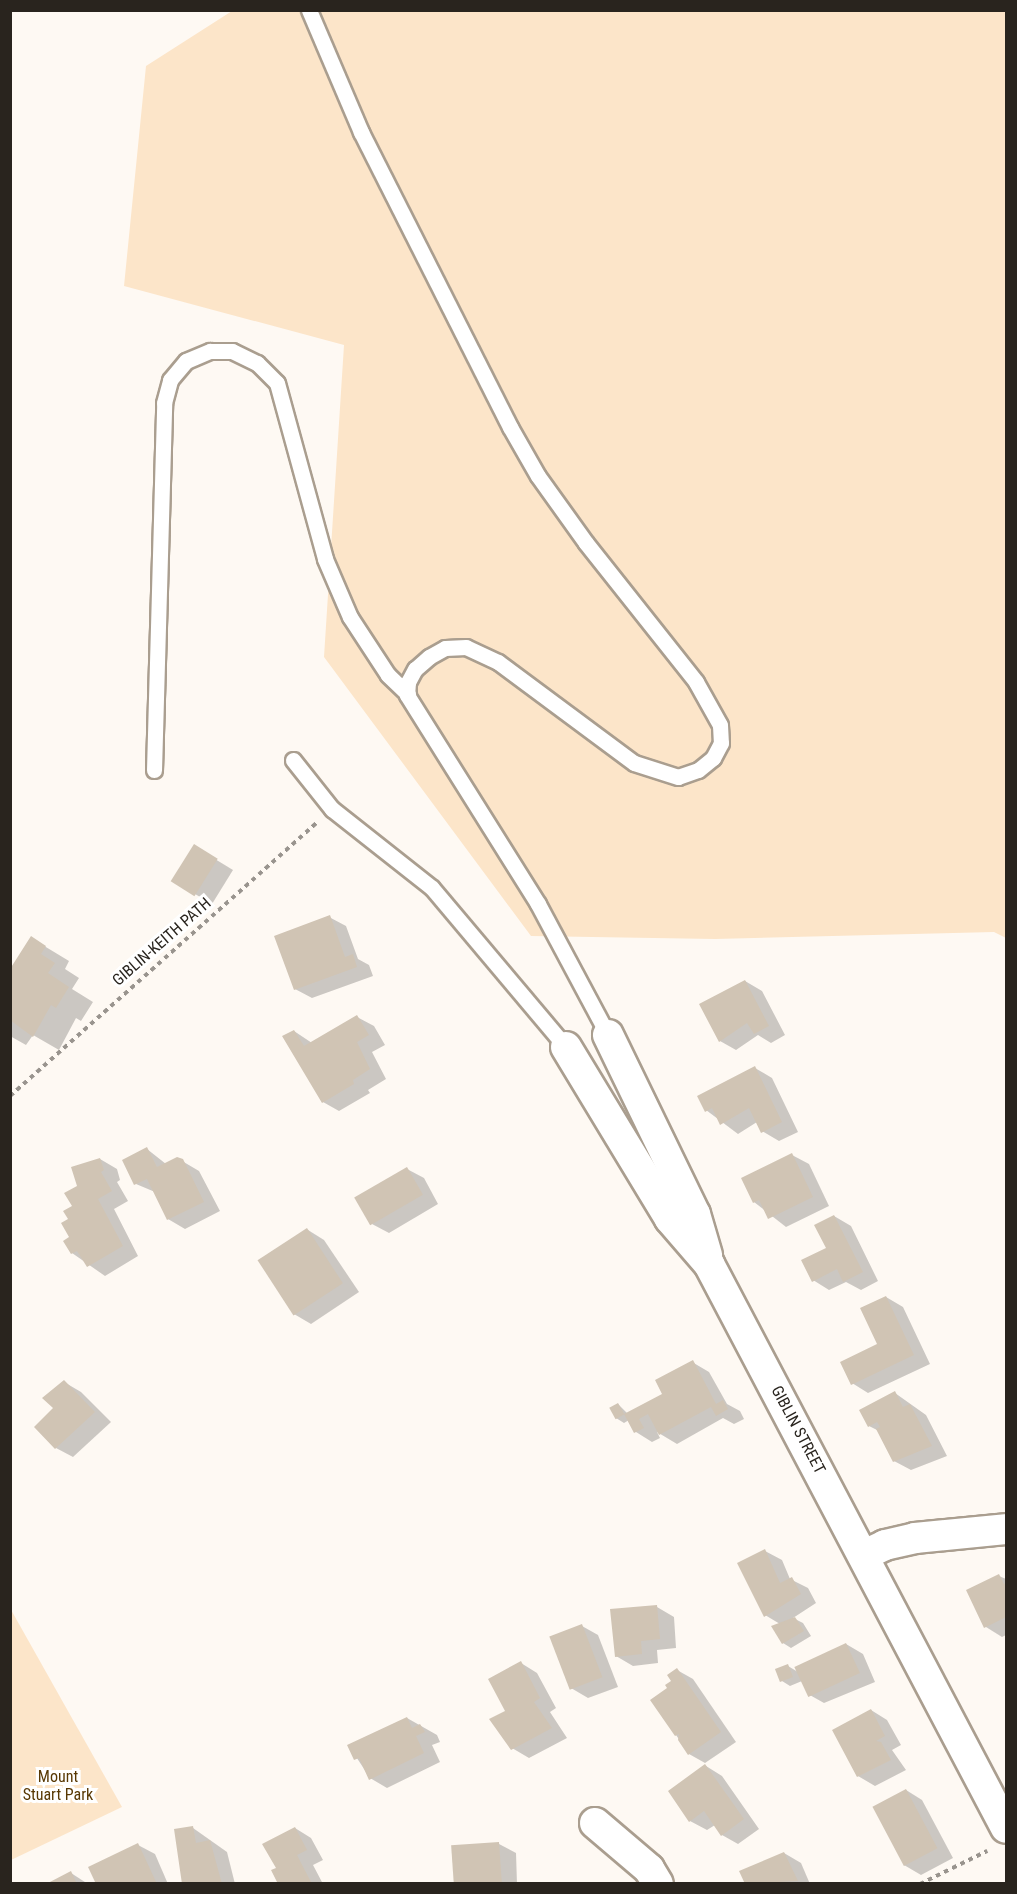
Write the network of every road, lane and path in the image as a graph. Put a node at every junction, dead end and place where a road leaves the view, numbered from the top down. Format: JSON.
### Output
{"nodes":[{"id":1,"x":309,"y":10,"type":"edge"},
{"id":2,"x":408,"y":694,"type":"junction"},
{"id":3,"x":293,"y":760,"type":"dead end"},
{"id":4,"x":154,"y":770,"type":"dead end"},
{"id":5,"x":332,"y":808,"type":"junction"},
{"id":6,"x":608,"y":1035,"type":"joint"},
{"id":7,"x":566,"y":1047,"type":"joint"},
{"id":8,"x":10,"y":1096,"type":"edge"},
{"id":9,"x":709,"y":1264,"type":"junction"},
{"id":10,"x":1006,"y":1529,"type":"edge"},
{"id":11,"x":864,"y":1555,"type":"junction"},
{"id":12,"x":595,"y":1823,"type":"dead end"},
{"id":13,"x":1002,"y":1837,"type":"edge"},
{"id":14,"x":658,"y":1884,"type":"edge"},
{"id":15,"x":920,"y":1884,"type":"edge"}],
"edges":[{"from":1,"to":2,"type":"lane"},
{"from":2,"to":4,"type":"lane"},
{"from":2,"to":6,"type":"lane"},
{"from":3,"to":5,"type":"lane"},
{"from":5,"to":7,"type":"lane"},
{"from":5,"to":8,"type":"path","name":"GIBLIN-KEITH PATH"},
{"from":6,"to":9,"type":"street"},
{"from":7,"to":9,"type":"street","name":"GIBLIN STREET"},
{"from":9,"to":11,"type":"street","name":"GIBLIN STREET"},
{"from":10,"to":11,"type":"street"},
{"from":11,"to":13,"type":"street","name":"GIBLIN STREET"},
{"from":12,"to":14,"type":"street"},
{"from":13,"to":15,"type":"path"}]}
